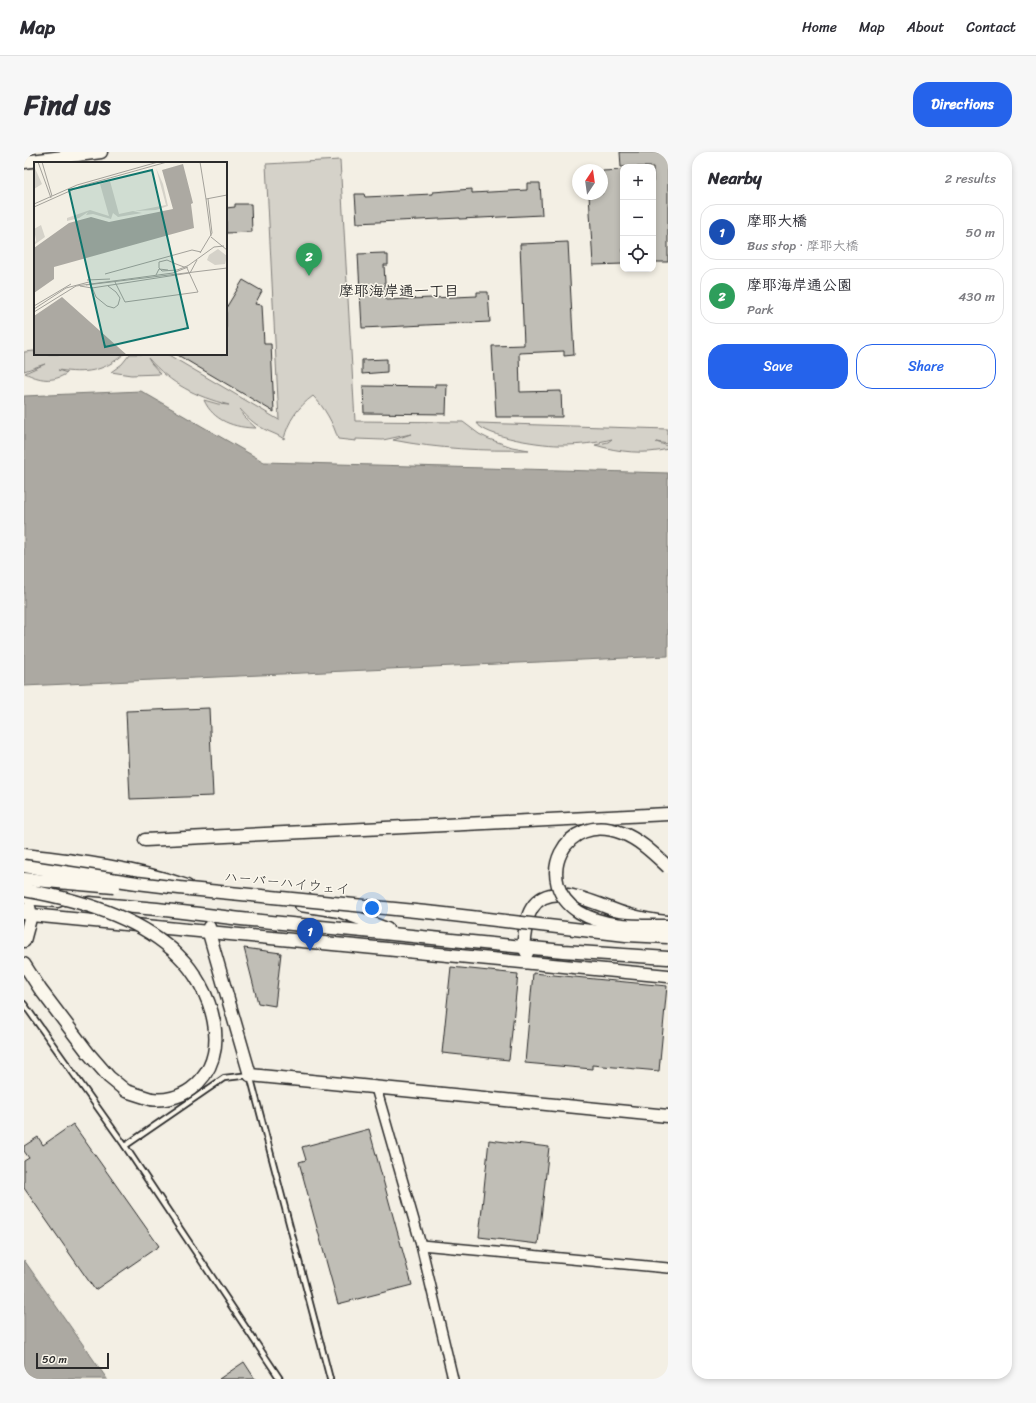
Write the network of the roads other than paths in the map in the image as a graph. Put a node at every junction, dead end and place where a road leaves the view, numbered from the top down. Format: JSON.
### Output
{"nodes":[{"id":1,"x":101,"y":152,"type":"edge"},
{"id":2,"x":24,"y":162,"type":"edge"},
{"id":3,"x":668,"y":814,"type":"edge"},
{"id":4,"x":145,"y":840,"type":"dead end"},
{"id":5,"x":24,"y":855,"type":"edge"},
{"id":6,"x":24,"y":866,"type":"edge"},
{"id":7,"x":668,"y":867,"type":"edge"},
{"id":8,"x":24,"y":879,"type":"edge"},
{"id":9,"x":24,"y":890,"type":"edge"},
{"id":10,"x":24,"y":896,"type":"edge"},
{"id":11,"x":24,"y":900,"type":"edge"},
{"id":12,"x":28,"y":914,"type":"edge"},
{"id":13,"x":210,"y":916,"type":"junction"},
{"id":14,"x":668,"y":922,"type":"edge"},
{"id":15,"x":668,"y":926,"type":"edge"},
{"id":16,"x":209,"y":933,"type":"junction"},
{"id":17,"x":404,"y":935,"type":"junction"},
{"id":18,"x":668,"y":937,"type":"edge"},
{"id":19,"x":24,"y":941,"type":"edge"},
{"id":20,"x":668,"y":943,"type":"edge"},
{"id":21,"x":523,"y":946,"type":"junction"},
{"id":22,"x":668,"y":958,"type":"edge"},
{"id":23,"x":24,"y":964,"type":"edge"},
{"id":24,"x":664,"y":976,"type":"edge"},
{"id":25,"x":24,"y":1004,"type":"edge"},
{"id":26,"x":250,"y":1075,"type":"junction"},
{"id":27,"x":376,"y":1088,"type":"junction"},
{"id":28,"x":668,"y":1116,"type":"edge"},
{"id":29,"x":125,"y":1146,"type":"junction"},
{"id":30,"x":421,"y":1245,"type":"junction"},
{"id":31,"x":668,"y":1268,"type":"edge"},
{"id":32,"x":280,"y":1379,"type":"edge"},
{"id":33,"x":330,"y":1379,"type":"edge"},
{"id":34,"x":453,"y":1379,"type":"edge"}],
"edges":[{"from":1,"to":2,"type":"street"},
{"from":3,"to":4,"type":"street"},
{"from":5,"to":17,"type":"street"},
{"from":6,"to":18,"type":"street","name":"ハーバーハイウェイ","bridge":true},
{"from":7,"to":15,"type":"street","bridge":true},
{"from":8,"to":20,"type":"street","name":"ハーバーハイウェイ","bridge":true},
{"from":9,"to":23,"type":"street","bridge":true},
{"from":10,"to":13,"type":"street"},
{"from":11,"to":12,"type":"street"},
{"from":12,"to":16,"type":"street"},
{"from":12,"to":19,"type":"street"},
{"from":13,"to":16,"type":"street"},
{"from":13,"to":17,"type":"street"},
{"from":14,"to":21,"type":"street"},
{"from":16,"to":24,"type":"street"},
{"from":16,"to":26,"type":"street"},
{"from":17,"to":21,"type":"street"},
{"from":21,"to":22,"type":"street"},
{"from":21,"to":24,"type":"street"},
{"from":25,"to":29,"type":"lane"},
{"from":26,"to":27,"type":"street"},
{"from":26,"to":29,"type":"lane"},
{"from":26,"to":33,"type":"lane"},
{"from":27,"to":28,"type":"street"},
{"from":27,"to":30,"type":"street"},
{"from":29,"to":32,"type":"lane"},
{"from":30,"to":31,"type":"street"},
{"from":30,"to":34,"type":"street"}]}
